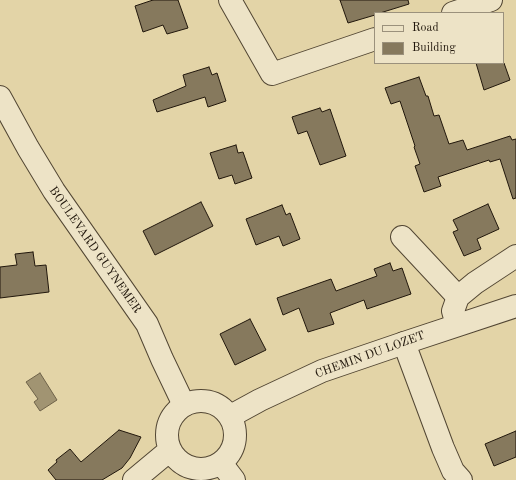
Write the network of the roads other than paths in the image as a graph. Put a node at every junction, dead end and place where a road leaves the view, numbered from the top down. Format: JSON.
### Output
{"nodes":[{"id":1,"x":230,"y":0,"type":"edge"},
{"id":2,"x":491,"y":0,"type":"edge"},
{"id":3,"x":456,"y":12,"type":"edge"},
{"id":4,"x":374,"y":39,"type":"edge"},
{"id":5,"x":0,"y":97,"type":"edge"},
{"id":6,"x":402,"y":237,"type":"dead end"},
{"id":7,"x":516,"y":256,"type":"edge"},
{"id":8,"x":458,"y":297,"type":"junction"},
{"id":9,"x":516,"y":306,"type":"edge"},
{"id":10,"x":457,"y":325,"type":"junction"},
{"id":11,"x":404,"y":343,"type":"junction"},
{"id":12,"x":184,"y":405,"type":"junction"},
{"id":13,"x":231,"y":418,"type":"junction"},
{"id":14,"x":170,"y":450,"type":"junction"},
{"id":15,"x":227,"y":471,"type":"edge"},
{"id":16,"x":134,"y":480,"type":"edge"},
{"id":17,"x":461,"y":480,"type":"edge"}],
"edges":[{"from":1,"to":4,"type":"street"},
{"from":2,"to":3,"type":"street"},
{"from":5,"to":12,"type":"street","name":"BOULEVARD GUYNEMER"},
{"from":6,"to":8,"type":"street"},
{"from":7,"to":8,"type":"street"},
{"from":8,"to":10,"type":"street"},
{"from":9,"to":10,"type":"street","name":"CHEMIN DU LOZET"},
{"from":10,"to":11,"type":"street","name":"CHEMIN DU LOZET"},
{"from":11,"to":13,"type":"street","name":"CHEMIN DU LOZET"},
{"from":11,"to":17,"type":"street"},
{"from":12,"to":13,"type":"street"},
{"from":12,"to":14,"type":"street"},
{"from":13,"to":15,"type":"street"},
{"from":14,"to":15,"type":"street"},
{"from":14,"to":16,"type":"street"}]}
